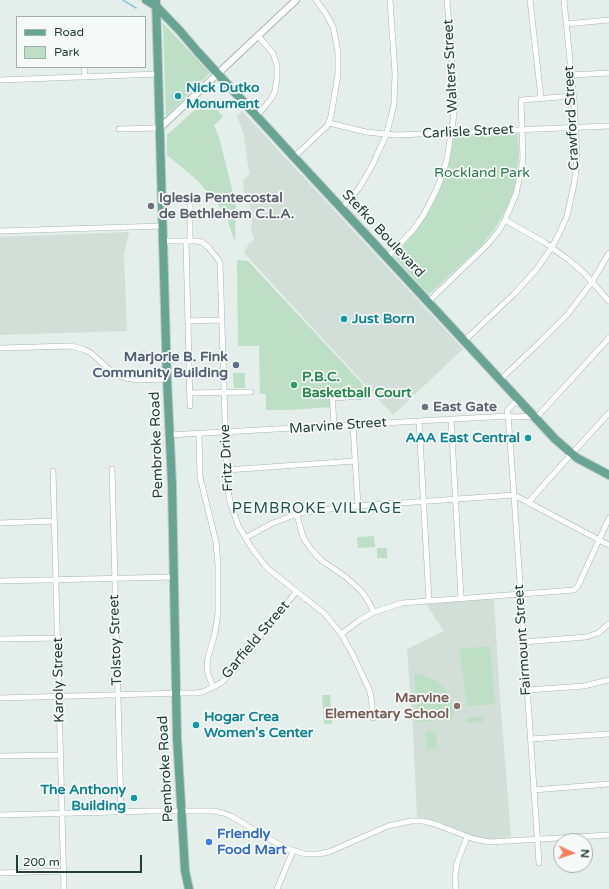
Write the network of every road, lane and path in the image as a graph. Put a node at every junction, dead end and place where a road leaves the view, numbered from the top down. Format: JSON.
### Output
{"nodes":[{"id":1,"x":146,"y":0,"type":"edge"},
{"id":2,"x":296,"y":0,"type":"edge"},
{"id":3,"x":316,"y":0,"type":"edge"},
{"id":4,"x":390,"y":0,"type":"edge"},
{"id":5,"x":447,"y":0,"type":"edge"},
{"id":6,"x":530,"y":0,"type":"edge"},
{"id":7,"x":564,"y":0,"type":"edge"},
{"id":8,"x":156,"y":3,"type":"edge"},
{"id":9,"x":609,"y":20,"type":"edge"},
{"id":10,"x":566,"y":24,"type":"junction"},
{"id":11,"x":258,"y":36,"type":"junction"},
{"id":12,"x":84,"y":68,"type":"edge"},
{"id":13,"x":609,"y":73,"type":"edge"},
{"id":14,"x":158,"y":74,"type":"junction"},
{"id":15,"x":218,"y":74,"type":"junction"},
{"id":16,"x":571,"y":75,"type":"junction"},
{"id":17,"x":84,"y":77,"type":"junction"},
{"id":18,"x":0,"y":80,"type":"edge"},
{"id":19,"x":573,"y":96,"type":"junction"},
{"id":20,"x":540,"y":98,"type":"junction"},
{"id":21,"x":257,"y":116,"type":"junction"},
{"id":22,"x":329,"y":123,"type":"junction"},
{"id":23,"x":609,"y":126,"type":"edge"},
{"id":24,"x":576,"y":127,"type":"junction"},
{"id":25,"x":160,"y":128,"type":"junction"},
{"id":26,"x":119,"y":129,"type":"dead end"},
{"id":27,"x":522,"y":130,"type":"junction"},
{"id":28,"x":451,"y":133,"type":"junction"},
{"id":29,"x":386,"y":135,"type":"junction"},
{"id":30,"x":294,"y":157,"type":"junction"},
{"id":31,"x":190,"y":202,"type":"dead end"},
{"id":32,"x":342,"y":208,"type":"junction"},
{"id":33,"x":505,"y":220,"type":"junction"},
{"id":34,"x":162,"y":226,"type":"junction"},
{"id":35,"x":0,"y":232,"type":"edge"},
{"id":36,"x":163,"y":241,"type":"junction"},
{"id":37,"x":188,"y":241,"type":"junction"},
{"id":38,"x":552,"y":247,"type":"junction"},
{"id":39,"x":609,"y":253,"type":"edge"},
{"id":40,"x":387,"y":257,"type":"junction"},
{"id":41,"x":592,"y":282,"type":"junction"},
{"id":42,"x":609,"y":301,"type":"edge"},
{"id":43,"x":428,"y":302,"type":"junction"},
{"id":44,"x":222,"y":320,"type":"junction"},
{"id":45,"x":188,"y":321,"type":"junction"},
{"id":46,"x":609,"y":338,"type":"edge"},
{"id":47,"x":464,"y":341,"type":"junction"},
{"id":48,"x":0,"y":348,"type":"edge"},
{"id":49,"x":167,"y":379,"type":"junction"},
{"id":50,"x":500,"y":380,"type":"junction"},
{"id":51,"x":332,"y":391,"type":"dead end"},
{"id":52,"x":224,"y":392,"type":"junction"},
{"id":53,"x":251,"y":392,"type":"dead end"},
{"id":54,"x":190,"y":393,"type":"junction"},
{"id":55,"x":366,"y":396,"type":"dead end"},
{"id":56,"x":332,"y":398,"type":"junction"},
{"id":57,"x":518,"y":402,"type":"junction"},
{"id":58,"x":190,"y":406,"type":"dead end"},
{"id":59,"x":609,"y":413,"type":"edge"},
{"id":60,"x":508,"y":415,"type":"junction"},
{"id":61,"x":535,"y":417,"type":"junction"},
{"id":62,"x":451,"y":419,"type":"junction"},
{"id":63,"x":419,"y":421,"type":"junction"},
{"id":64,"x":353,"y":425,"type":"junction"},
{"id":65,"x":334,"y":426,"type":"junction"},
{"id":66,"x":225,"y":432,"type":"junction"},
{"id":67,"x":199,"y":434,"type":"junction"},
{"id":68,"x":169,"y":435,"type":"junction"},
{"id":69,"x":572,"y":454,"type":"junction"},
{"id":70,"x":355,"y":461,"type":"junction"},
{"id":71,"x":112,"y":469,"type":"dead end"},
{"id":72,"x":226,"y":470,"type":"junction"},
{"id":73,"x":53,"y":471,"type":"dead end"},
{"id":74,"x":609,"y":475,"type":"edge"},
{"id":75,"x":514,"y":495,"type":"junction"},
{"id":76,"x":456,"y":500,"type":"junction"},
{"id":77,"x":424,"y":502,"type":"junction"},
{"id":78,"x":528,"y":503,"type":"junction"},
{"id":79,"x":358,"y":506,"type":"junction"},
{"id":80,"x":297,"y":515,"type":"junction"},
{"id":81,"x":609,"y":518,"type":"edge"},
{"id":82,"x":54,"y":521,"type":"junction"},
{"id":83,"x":0,"y":522,"type":"edge"},
{"id":84,"x":245,"y":538,"type":"junction"},
{"id":85,"x":599,"y":540,"type":"junction"},
{"id":86,"x":609,"y":545,"type":"edge"},
{"id":87,"x":174,"y":577,"type":"junction"},
{"id":88,"x":114,"y":578,"type":"junction"},
{"id":89,"x":56,"y":580,"type":"junction"},
{"id":90,"x":0,"y":581,"type":"edge"},
{"id":91,"x":296,"y":592,"type":"junction"},
{"id":92,"x":520,"y":594,"type":"junction"},
{"id":93,"x":461,"y":598,"type":"junction"},
{"id":94,"x":429,"y":601,"type":"junction"},
{"id":95,"x":374,"y":612,"type":"junction"},
{"id":96,"x":609,"y":624,"type":"edge"},
{"id":97,"x":341,"y":634,"type":"junction"},
{"id":98,"x":58,"y":638,"type":"junction"},
{"id":99,"x":0,"y":639,"type":"edge"},
{"id":100,"x":524,"y":642,"type":"junction"},
{"id":101,"x":609,"y":680,"type":"edge"},
{"id":102,"x":213,"y":687,"type":"junction"},
{"id":103,"x":527,"y":690,"type":"junction"},
{"id":104,"x":176,"y":694,"type":"junction"},
{"id":105,"x":118,"y":695,"type":"junction"},
{"id":106,"x":59,"y":696,"type":"junction"},
{"id":107,"x":0,"y":698,"type":"edge"},
{"id":108,"x":373,"y":718,"type":"dead end"},
{"id":109,"x":609,"y":734,"type":"edge"},
{"id":110,"x":530,"y":739,"type":"junction"},
{"id":111,"x":61,"y":755,"type":"junction"},
{"id":112,"x":0,"y":756,"type":"edge"},
{"id":113,"x":609,"y":784,"type":"edge"},
{"id":114,"x":533,"y":790,"type":"junction"},
{"id":115,"x":181,"y":811,"type":"junction"},
{"id":116,"x":121,"y":812,"type":"junction"},
{"id":117,"x":62,"y":813,"type":"junction"},
{"id":118,"x":0,"y":815,"type":"edge"},
{"id":119,"x":609,"y":835,"type":"edge"},
{"id":120,"x":467,"y":837,"type":"junction"},
{"id":121,"x":537,"y":840,"type":"junction"},
{"id":122,"x":293,"y":851,"type":"junction"},
{"id":123,"x":539,"y":863,"type":"dead end"},
{"id":124,"x":63,"y":871,"type":"junction"},
{"id":125,"x":0,"y":873,"type":"edge"},
{"id":126,"x":64,"y":889,"type":"edge"},
{"id":127,"x":189,"y":889,"type":"edge"},
{"id":128,"x":277,"y":889,"type":"edge"},
{"id":129,"x":456,"y":889,"type":"edge"}],
"edges":[{"from":1,"to":8,"type":"main road","name":"Stefko Boulevard"},
{"from":2,"to":11,"type":"street"},
{"from":3,"to":22,"type":"street"},
{"from":4,"to":29,"type":"street"},
{"from":5,"to":28,"type":"street","name":"Walters Street"},
{"from":6,"to":20,"type":"street"},
{"from":7,"to":10,"type":"street","name":"Crawford Street"},
{"from":8,"to":14,"type":"main road","name":"Pembroke Road"},
{"from":8,"to":15,"type":"main road","name":"Stefko Boulevard"},
{"from":9,"to":10,"type":"street"},
{"from":10,"to":16,"type":"street","name":"Crawford Street"},
{"from":11,"to":15,"type":"street"},
{"from":11,"to":21,"type":"street"},
{"from":12,"to":17,"type":"street"},
{"from":13,"to":16,"type":"street"},
{"from":14,"to":17,"type":"street"},
{"from":14,"to":25,"type":"main road","name":"Pembroke Road"},
{"from":15,"to":21,"type":"main road","name":"Stefko Boulevard"},
{"from":15,"to":25,"type":"street"},
{"from":16,"to":19,"type":"street","name":"Crawford Street"},
{"from":17,"to":18,"type":"street"},
{"from":19,"to":20,"type":"street"},
{"from":19,"to":24,"type":"street","name":"Crawford Street"},
{"from":20,"to":27,"type":"street"},
{"from":21,"to":30,"type":"main road","name":"Stefko Boulevard"},
{"from":22,"to":29,"type":"street","name":"Carlisle Street"},
{"from":22,"to":30,"type":"street"},
{"from":23,"to":24,"type":"street","name":"Carlisle Street"},
{"from":24,"to":27,"type":"street","name":"Carlisle Street"},
{"from":24,"to":38,"type":"street","name":"Crawford Street"},
{"from":25,"to":26,"type":"street"},
{"from":25,"to":34,"type":"main road","name":"Pembroke Road"},
{"from":27,"to":28,"type":"street","name":"Carlisle Street"},
{"from":27,"to":33,"type":"street"},
{"from":28,"to":29,"type":"street","name":"Carlisle Street"},
{"from":28,"to":40,"type":"street","name":"Walters Street"},
{"from":29,"to":32,"type":"street"},
{"from":30,"to":32,"type":"main road","name":"Stefko Boulevard"},
{"from":31,"to":37,"type":"street"},
{"from":32,"to":40,"type":"main road","name":"Stefko Boulevard"},
{"from":33,"to":38,"type":"street"},
{"from":33,"to":43,"type":"street"},
{"from":34,"to":35,"type":"street"},
{"from":34,"to":36,"type":"main road","name":"Pembroke Road"},
{"from":36,"to":37,"type":"street","name":"Fritz Drive"},
{"from":36,"to":49,"type":"main road","name":"Pembroke Road"},
{"from":37,"to":44,"type":"street","name":"Fritz Drive"},
{"from":37,"to":45,"type":"street"},
{"from":38,"to":41,"type":"street"},
{"from":38,"to":47,"type":"street","name":"Crawford Street"},
{"from":39,"to":41,"type":"street"},
{"from":40,"to":43,"type":"main road","name":"Stefko Boulevard"},
{"from":41,"to":42,"type":"street"},
{"from":41,"to":50,"type":"street"},
{"from":43,"to":47,"type":"main road","name":"Stefko Boulevard"},
{"from":44,"to":45,"type":"street"},
{"from":44,"to":52,"type":"street","name":"Fritz Drive"},
{"from":45,"to":54,"type":"street"},
{"from":46,"to":61,"type":"street"},
{"from":47,"to":50,"type":"main road","name":"Stefko Boulevard"},
{"from":48,"to":49,"type":"street"},
{"from":49,"to":68,"type":"main road","name":"Pembroke Road"},
{"from":50,"to":57,"type":"main road","name":"Stefko Boulevard"},
{"from":51,"to":56,"type":"street"},
{"from":52,"to":53,"type":"street"},
{"from":52,"to":54,"type":"street"},
{"from":52,"to":66,"type":"street","name":"Fritz Drive"},
{"from":54,"to":58,"type":"street"},
{"from":55,"to":56,"type":"street"},
{"from":56,"to":65,"type":"street"},
{"from":57,"to":60,"type":"street"},
{"from":57,"to":61,"type":"main road","name":"Stefko Boulevard"},
{"from":59,"to":69,"type":"street"},
{"from":60,"to":61,"type":"street","name":"Marvine Street"},
{"from":60,"to":62,"type":"street","name":"Marvine Street"},
{"from":60,"to":75,"type":"street","name":"Fairmount Street"},
{"from":61,"to":69,"type":"main road","name":"Stefko Boulevard"},
{"from":62,"to":63,"type":"street","name":"Marvine Street"},
{"from":62,"to":76,"type":"street"},
{"from":63,"to":64,"type":"street","name":"Marvine Street"},
{"from":63,"to":77,"type":"street"},
{"from":64,"to":65,"type":"street","name":"Marvine Street"},
{"from":64,"to":70,"type":"street"},
{"from":65,"to":66,"type":"street","name":"Marvine Street"},
{"from":66,"to":67,"type":"street","name":"Marvine Street"},
{"from":66,"to":72,"type":"street","name":"Fritz Drive"},
{"from":67,"to":68,"type":"street","name":"Marvine Street"},
{"from":67,"to":102,"type":"street"},
{"from":68,"to":87,"type":"main road","name":"Pembroke Road"},
{"from":69,"to":74,"type":"main road","name":"Stefko Boulevard"},
{"from":69,"to":78,"type":"street"},
{"from":70,"to":72,"type":"street"},
{"from":70,"to":79,"type":"street"},
{"from":71,"to":88,"type":"street","name":"Tolstoy Street"},
{"from":72,"to":84,"type":"street","name":"Fritz Drive"},
{"from":73,"to":82,"type":"street","name":"Karoly Street"},
{"from":75,"to":76,"type":"street"},
{"from":75,"to":78,"type":"street"},
{"from":75,"to":92,"type":"street","name":"Fairmount Street"},
{"from":76,"to":77,"type":"street"},
{"from":76,"to":93,"type":"street"},
{"from":77,"to":79,"type":"street"},
{"from":77,"to":94,"type":"street"},
{"from":78,"to":85,"type":"street"},
{"from":79,"to":80,"type":"street"},
{"from":80,"to":84,"type":"street"},
{"from":80,"to":95,"type":"street"},
{"from":81,"to":85,"type":"street"},
{"from":82,"to":83,"type":"street"},
{"from":82,"to":89,"type":"street","name":"Karoly Street"},
{"from":84,"to":91,"type":"street","name":"Fritz Drive"},
{"from":85,"to":86,"type":"street"},
{"from":85,"to":92,"type":"street"},
{"from":87,"to":88,"type":"street"},
{"from":87,"to":104,"type":"main road","name":"Pembroke Road"},
{"from":88,"to":89,"type":"street"},
{"from":88,"to":105,"type":"street","name":"Tolstoy Street"},
{"from":89,"to":90,"type":"street"},
{"from":89,"to":98,"type":"street","name":"Karoly Street"},
{"from":91,"to":97,"type":"street","name":"Fritz Drive"},
{"from":91,"to":102,"type":"street","name":"Garfield Street"},
{"from":92,"to":93,"type":"street"},
{"from":92,"to":100,"type":"street","name":"Fairmount Street"},
{"from":93,"to":94,"type":"street"},
{"from":94,"to":95,"type":"street"},
{"from":95,"to":97,"type":"street"},
{"from":96,"to":100,"type":"street"},
{"from":97,"to":108,"type":"street","name":"Fritz Drive"},
{"from":98,"to":99,"type":"street"},
{"from":98,"to":106,"type":"street","name":"Karoly Street"},
{"from":100,"to":103,"type":"street","name":"Fairmount Street"},
{"from":101,"to":103,"type":"street"},
{"from":102,"to":104,"type":"street","name":"Garfield Street"},
{"from":103,"to":110,"type":"street","name":"Fairmount Street"},
{"from":104,"to":105,"type":"street","name":"Garfield Street"},
{"from":104,"to":115,"type":"main road","name":"Pembroke Road"},
{"from":105,"to":106,"type":"street","name":"Garfield Street"},
{"from":105,"to":116,"type":"street","name":"Tolstoy Street"},
{"from":106,"to":107,"type":"street","name":"Garfield Street"},
{"from":106,"to":111,"type":"street","name":"Karoly Street"},
{"from":109,"to":110,"type":"street"},
{"from":110,"to":114,"type":"street","name":"Fairmount Street"},
{"from":111,"to":112,"type":"street"},
{"from":111,"to":117,"type":"street","name":"Karoly Street"},
{"from":113,"to":114,"type":"street"},
{"from":114,"to":121,"type":"street","name":"Fairmount Street"},
{"from":115,"to":116,"type":"street"},
{"from":115,"to":122,"type":"street"},
{"from":115,"to":127,"type":"main road","name":"Pembroke Road"},
{"from":116,"to":117,"type":"street"},
{"from":117,"to":118,"type":"street"},
{"from":117,"to":124,"type":"street","name":"Karoly Street"},
{"from":119,"to":121,"type":"street"},
{"from":120,"to":121,"type":"street"},
{"from":120,"to":122,"type":"street"},
{"from":120,"to":129,"type":"street"},
{"from":121,"to":123,"type":"street","name":"Fairmount Street"},
{"from":122,"to":128,"type":"street"},
{"from":124,"to":125,"type":"street"},
{"from":124,"to":126,"type":"street","name":"Karoly Street"}]}
